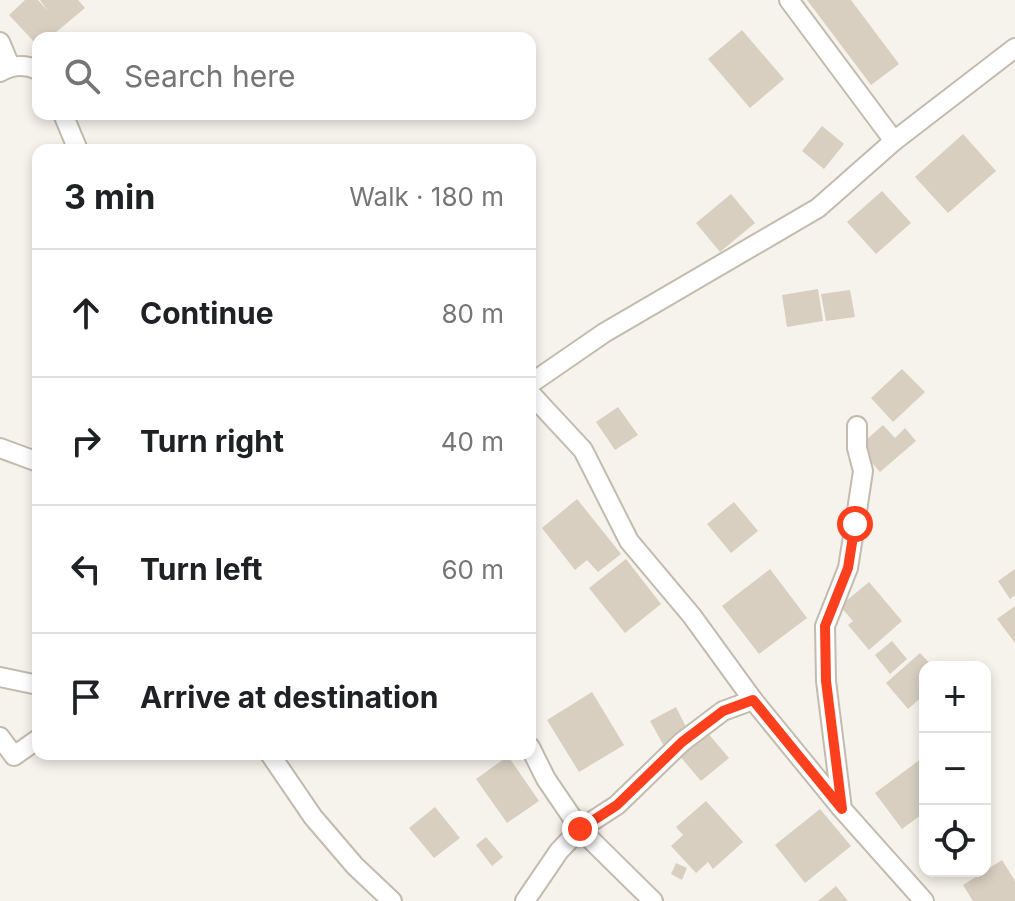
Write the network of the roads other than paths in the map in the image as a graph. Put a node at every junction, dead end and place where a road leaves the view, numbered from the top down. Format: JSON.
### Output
{"nodes":[{"id":1,"x":789,"y":0,"type":"edge"},
{"id":2,"x":0,"y":42,"type":"edge"},
{"id":3,"x":1015,"y":48,"type":"edge"},
{"id":4,"x":32,"y":67,"type":"edge"},
{"id":5,"x":5,"y":69,"type":"edge"},
{"id":6,"x":66,"y":120,"type":"edge"},
{"id":7,"x":894,"y":141,"type":"junction"},
{"id":8,"x":76,"y":144,"type":"edge"},
{"id":9,"x":536,"y":380,"type":"edge"},
{"id":10,"x":536,"y":399,"type":"edge"},
{"id":11,"x":857,"y":426,"type":"dead end"},
{"id":12,"x":0,"y":448,"type":"edge"},
{"id":13,"x":32,"y":460,"type":"edge"},
{"id":14,"x":0,"y":677,"type":"edge"},
{"id":15,"x":32,"y":684,"type":"edge"},
{"id":16,"x":753,"y":700,"type":"junction"},
{"id":17,"x":0,"y":737,"type":"edge"},
{"id":18,"x":32,"y":743,"type":"edge"},
{"id":19,"x":536,"y":759,"type":"edge"},
{"id":20,"x":274,"y":760,"type":"edge"},
{"id":21,"x":7,"y":761,"type":"edge"},
{"id":22,"x":842,"y":809,"type":"junction"},
{"id":23,"x":580,"y":829,"type":"junction"},
{"id":24,"x":392,"y":901,"type":"edge"},
{"id":25,"x":525,"y":901,"type":"edge"},
{"id":26,"x":653,"y":901,"type":"edge"},
{"id":27,"x":924,"y":901,"type":"edge"}],
"edges":[{"from":1,"to":7,"type":"street"},
{"from":2,"to":5,"type":"street"},
{"from":3,"to":7,"type":"street"},
{"from":4,"to":5,"type":"street"},
{"from":6,"to":8,"type":"street"},
{"from":7,"to":9,"type":"street"},
{"from":10,"to":16,"type":"street"},
{"from":11,"to":22,"type":"street"},
{"from":12,"to":13,"type":"street"},
{"from":14,"to":15,"type":"street"},
{"from":16,"to":22,"type":"street"},
{"from":16,"to":23,"type":"street"},
{"from":17,"to":21,"type":"street"},
{"from":18,"to":21,"type":"street"},
{"from":19,"to":23,"type":"street"},
{"from":20,"to":24,"type":"street"},
{"from":22,"to":27,"type":"street"},
{"from":23,"to":25,"type":"street"},
{"from":23,"to":26,"type":"street"}]}
